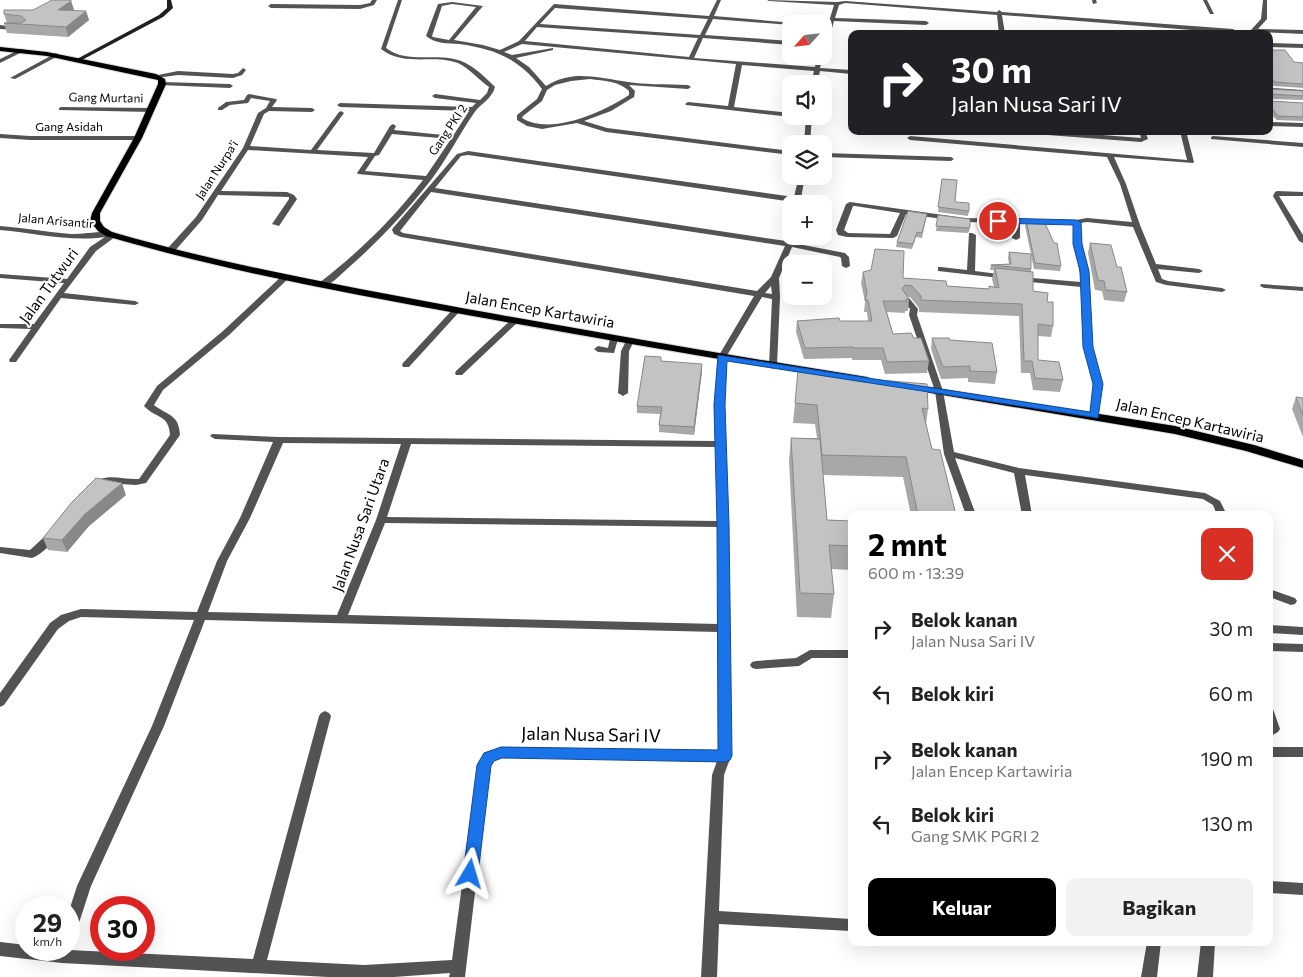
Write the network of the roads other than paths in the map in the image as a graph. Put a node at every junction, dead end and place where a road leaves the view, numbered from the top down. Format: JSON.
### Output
{"nodes":[{"id":1,"x":169,"y":0,"type":"edge"},
{"id":2,"x":375,"y":0,"type":"edge"},
{"id":3,"x":400,"y":0,"type":"edge"},
{"id":4,"x":720,"y":0,"type":"edge"},
{"id":5,"x":769,"y":0,"type":"edge"},
{"id":6,"x":1205,"y":0,"type":"edge"},
{"id":7,"x":1265,"y":0,"type":"edge"},
{"id":8,"x":837,"y":4,"type":"junction"},
{"id":9,"x":271,"y":6,"type":"dead end"},
{"id":10,"x":999,"y":12,"type":"junction"},
{"id":11,"x":1212,"y":13,"type":"dead end"},
{"id":12,"x":712,"y":16,"type":"junction"},
{"id":13,"x":834,"y":19,"type":"joint"},
{"id":14,"x":782,"y":22,"type":"edge"},
{"id":15,"x":926,"y":23,"type":"dead end"},
{"id":16,"x":536,"y":25,"type":"junction"},
{"id":17,"x":1,"y":28,"type":"edge"},
{"id":18,"x":24,"y":29,"type":"edge"},
{"id":19,"x":1001,"y":30,"type":"edge"},
{"id":20,"x":1224,"y":30,"type":"edge"},
{"id":21,"x":1256,"y":30,"type":"edge"},
{"id":22,"x":1273,"y":32,"type":"edge"},
{"id":23,"x":1303,"y":32,"type":"edge"},
{"id":24,"x":702,"y":36,"type":"junction"},
{"id":25,"x":451,"y":41,"type":"junction"},
{"id":26,"x":521,"y":42,"type":"junction"},
{"id":27,"x":782,"y":42,"type":"edge"},
{"id":28,"x":1273,"y":45,"type":"edge"},
{"id":29,"x":1303,"y":46,"type":"edge"},
{"id":30,"x":562,"y":47,"type":"junction"},
{"id":31,"x":0,"y":50,"type":"edge"},
{"id":32,"x":23,"y":50,"type":"junction"},
{"id":33,"x":502,"y":51,"type":"junction"},
{"id":34,"x":56,"y":56,"type":"junction"},
{"id":35,"x":512,"y":57,"type":"junction"},
{"id":36,"x":691,"y":59,"type":"junction"},
{"id":37,"x":78,"y":60,"type":"junction"},
{"id":38,"x":0,"y":61,"type":"edge"},
{"id":39,"x":739,"y":64,"type":"junction"},
{"id":40,"x":817,"y":65,"type":"edge"},
{"id":41,"x":243,"y":70,"type":"dead end"},
{"id":42,"x":816,"y":70,"type":"junction"},
{"id":43,"x":848,"y":72,"type":"edge"},
{"id":44,"x":534,"y":74,"type":"junction"},
{"id":45,"x":815,"y":75,"type":"edge"},
{"id":46,"x":156,"y":76,"type":"junction"},
{"id":47,"x":12,"y":78,"type":"dead end"},
{"id":48,"x":571,"y":79,"type":"junction"},
{"id":49,"x":621,"y":83,"type":"junction"},
{"id":50,"x":162,"y":84,"type":"junction"},
{"id":51,"x":230,"y":86,"type":"dead end"},
{"id":52,"x":688,"y":87,"type":"dead end"},
{"id":53,"x":545,"y":89,"type":"junction"},
{"id":54,"x":1273,"y":90,"type":"edge"},
{"id":55,"x":1303,"y":92,"type":"edge"},
{"id":56,"x":435,"y":96,"type":"dead end"},
{"id":57,"x":482,"y":102,"type":"junction"},
{"id":58,"x":688,"y":104,"type":"dead end"},
{"id":59,"x":340,"y":105,"type":"dead end"},
{"id":60,"x":731,"y":108,"type":"junction"},
{"id":61,"x":61,"y":109,"type":"dead end"},
{"id":62,"x":220,"y":109,"type":"dead end"},
{"id":63,"x":268,"y":109,"type":"junction"},
{"id":64,"x":474,"y":109,"type":"junction"},
{"id":65,"x":151,"y":110,"type":"junction"},
{"id":66,"x":312,"y":110,"type":"dead end"},
{"id":67,"x":342,"y":113,"type":"dead end"},
{"id":68,"x":782,"y":113,"type":"edge"},
{"id":69,"x":596,"y":114,"type":"junction"},
{"id":70,"x":577,"y":121,"type":"junction"},
{"id":71,"x":1273,"y":124,"type":"edge"},
{"id":72,"x":1303,"y":125,"type":"edge"},
{"id":73,"x":606,"y":130,"type":"junction"},
{"id":74,"x":1074,"y":135,"type":"edge"},
{"id":75,"x":1144,"y":135,"type":"edge"},
{"id":76,"x":1184,"y":135,"type":"edge"},
{"id":77,"x":1212,"y":135,"type":"edge"},
{"id":78,"x":0,"y":136,"type":"edge"},
{"id":79,"x":138,"y":138,"type":"junction"},
{"id":80,"x":456,"y":138,"type":"junction"},
{"id":81,"x":913,"y":144,"type":"edge"},
{"id":82,"x":1303,"y":145,"type":"edge"},
{"id":83,"x":1218,"y":147,"type":"dead end"},
{"id":84,"x":246,"y":148,"type":"junction"},
{"id":85,"x":313,"y":151,"type":"junction"},
{"id":86,"x":782,"y":152,"type":"edge"},
{"id":87,"x":832,"y":154,"type":"edge"},
{"id":88,"x":373,"y":155,"type":"junction"},
{"id":89,"x":1110,"y":155,"type":"junction"},
{"id":90,"x":951,"y":159,"type":"dead end"},
{"id":91,"x":429,"y":178,"type":"junction"},
{"id":92,"x":431,"y":190,"type":"junction"},
{"id":93,"x":215,"y":194,"type":"junction"},
{"id":94,"x":1303,"y":194,"type":"edge"},
{"id":95,"x":782,"y":200,"type":"edge"},
{"id":96,"x":904,"y":211,"type":"junction"},
{"id":97,"x":1016,"y":221,"type":"junction"},
{"id":98,"x":1076,"y":222,"type":"junction"},
{"id":99,"x":276,"y":224,"type":"dead end"},
{"id":100,"x":1136,"y":225,"type":"junction"},
{"id":101,"x":0,"y":228,"type":"edge"},
{"id":102,"x":111,"y":234,"type":"junction"},
{"id":103,"x":972,"y":235,"type":"dead end"},
{"id":104,"x":1016,"y":238,"type":"dead end"},
{"id":105,"x":1302,"y":239,"type":"edge"},
{"id":106,"x":782,"y":243,"type":"edge"},
{"id":107,"x":789,"y":245,"type":"edge"},
{"id":108,"x":794,"y":245,"type":"edge"},
{"id":109,"x":170,"y":251,"type":"junction"},
{"id":110,"x":846,"y":266,"type":"dead end"},
{"id":111,"x":1154,"y":266,"type":"junction"},
{"id":112,"x":941,"y":269,"type":"dead end"},
{"id":113,"x":1199,"y":271,"type":"dead end"},
{"id":114,"x":971,"y":272,"type":"junction"},
{"id":115,"x":0,"y":276,"type":"edge"},
{"id":116,"x":286,"y":277,"type":"junction"},
{"id":117,"x":775,"y":278,"type":"junction"},
{"id":118,"x":68,"y":281,"type":"junction"},
{"id":119,"x":324,"y":286,"type":"junction"},
{"id":120,"x":1084,"y":286,"type":"junction"},
{"id":121,"x":1264,"y":286,"type":"dead end"},
{"id":122,"x":1303,"y":289,"type":"edge"},
{"id":123,"x":1222,"y":290,"type":"dead end"},
{"id":124,"x":760,"y":293,"type":"junction"},
{"id":125,"x":60,"y":295,"type":"junction"},
{"id":126,"x":776,"y":296,"type":"junction"},
{"id":127,"x":906,"y":300,"type":"edge"},
{"id":128,"x":135,"y":303,"type":"dead end"},
{"id":129,"x":457,"y":310,"type":"junction"},
{"id":130,"x":515,"y":320,"type":"junction"},
{"id":131,"x":0,"y":326,"type":"edge"},
{"id":132,"x":36,"y":327,"type":"junction"},
{"id":133,"x":614,"y":339,"type":"junction"},
{"id":134,"x":630,"y":341,"type":"junction"},
{"id":135,"x":598,"y":350,"type":"dead end"},
{"id":136,"x":722,"y":357,"type":"junction"},
{"id":137,"x":13,"y":360,"type":"dead end"},
{"id":138,"x":406,"y":365,"type":"dead end"},
{"id":139,"x":773,"y":366,"type":"junction"},
{"id":140,"x":459,"y":373,"type":"dead end"},
{"id":141,"x":880,"y":382,"type":"edge"},
{"id":142,"x":900,"y":385,"type":"edge"},
{"id":143,"x":939,"y":391,"type":"junction"},
{"id":144,"x":623,"y":393,"type":"dead end"},
{"id":145,"x":1094,"y":416,"type":"junction"},
{"id":146,"x":215,"y":436,"type":"dead end"},
{"id":147,"x":279,"y":440,"type":"junction"},
{"id":148,"x":407,"y":441,"type":"junction"},
{"id":149,"x":721,"y":444,"type":"junction"},
{"id":150,"x":949,"y":454,"type":"junction"},
{"id":151,"x":1303,"y":464,"type":"edge"},
{"id":152,"x":1019,"y":471,"type":"junction"},
{"id":153,"x":90,"y":492,"type":"edge"},
{"id":154,"x":970,"y":511,"type":"edge"},
{"id":155,"x":1026,"y":511,"type":"edge"},
{"id":156,"x":1221,"y":511,"type":"edge"},
{"id":157,"x":381,"y":520,"type":"junction"},
{"id":158,"x":723,"y":524,"type":"junction"},
{"id":159,"x":60,"y":525,"type":"edge"},
{"id":160,"x":0,"y":550,"type":"edge"},
{"id":161,"x":1273,"y":594,"type":"edge"},
{"id":162,"x":1291,"y":601,"type":"dead end"},
{"id":163,"x":201,"y":618,"type":"junction"},
{"id":164,"x":341,"y":620,"type":"junction"},
{"id":165,"x":723,"y":628,"type":"junction"},
{"id":166,"x":1273,"y":629,"type":"edge"},
{"id":167,"x":1303,"y":630,"type":"edge"},
{"id":168,"x":1273,"y":647,"type":"edge"},
{"id":169,"x":1303,"y":648,"type":"edge"},
{"id":170,"x":848,"y":654,"type":"edge"},
{"id":171,"x":756,"y":666,"type":"dead end"},
{"id":172,"x":0,"y":702,"type":"edge"},
{"id":173,"x":325,"y":716,"type":"dead end"},
{"id":174,"x":1273,"y":752,"type":"edge"},
{"id":175,"x":1303,"y":752,"type":"edge"},
{"id":176,"x":725,"y":756,"type":"junction"},
{"id":177,"x":1273,"y":887,"type":"edge"},
{"id":178,"x":1303,"y":889,"type":"edge"},
{"id":179,"x":80,"y":898,"type":"edge"},
{"id":180,"x":711,"y":917,"type":"junction"},
{"id":181,"x":848,"y":925,"type":"edge"},
{"id":182,"x":1153,"y":946,"type":"edge"},
{"id":183,"x":1208,"y":946,"type":"edge"},
{"id":184,"x":0,"y":949,"type":"edge"},
{"id":185,"x":15,"y":950,"type":"edge"},
{"id":186,"x":80,"y":954,"type":"edge"},
{"id":187,"x":258,"y":967,"type":"junction"},
{"id":188,"x":458,"y":972,"type":"edge"},
{"id":189,"x":366,"y":974,"type":"edge"},
{"id":190,"x":709,"y":977,"type":"edge"},
{"id":191,"x":1149,"y":977,"type":"edge"},
{"id":192,"x":1205,"y":977,"type":"edge"}],
"edges":[{"from":1,"to":37,"type":"main road"},
{"from":2,"to":9,"type":"street"},
{"from":3,"to":57,"type":"street","name":"Gang PKI 2"},
{"from":4,"to":12,"type":"street"},
{"from":5,"to":8,"type":"street"},
{"from":6,"to":11,"type":"street"},
{"from":7,"to":21,"type":"street"},
{"from":8,"to":10,"type":"street"},
{"from":8,"to":13,"type":"street"},
{"from":10,"to":19,"type":"street"},
{"from":10,"to":20,"type":"street"},
{"from":12,"to":14,"type":"street"},
{"from":12,"to":16,"type":"street"},
{"from":12,"to":24,"type":"street"},
{"from":13,"to":15,"type":"street"},
{"from":16,"to":24,"type":"street"},
{"from":16,"to":26,"type":"street"},
{"from":17,"to":18,"type":"street"},
{"from":22,"to":23,"type":"street"},
{"from":24,"to":27,"type":"street"},
{"from":24,"to":36,"type":"street"},
{"from":25,"to":25,"type":"street"},
{"from":25,"to":33,"type":"street"},
{"from":26,"to":30,"type":"street"},
{"from":26,"to":33,"type":"street"},
{"from":28,"to":29,"type":"street"},
{"from":30,"to":35,"type":"street"},
{"from":30,"to":36,"type":"street"},
{"from":31,"to":32,"type":"main road"},
{"from":32,"to":34,"type":"main road"},
{"from":32,"to":38,"type":"street"},
{"from":33,"to":35,"type":"street"},
{"from":34,"to":37,"type":"main road"},
{"from":34,"to":47,"type":"street"},
{"from":35,"to":44,"type":"street"},
{"from":36,"to":39,"type":"street"},
{"from":37,"to":46,"type":"main road"},
{"from":39,"to":42,"type":"street"},
{"from":39,"to":60,"type":"street"},
{"from":40,"to":42,"type":"street"},
{"from":41,"to":46,"type":"street"},
{"from":42,"to":43,"type":"street"},
{"from":42,"to":45,"type":"street"},
{"from":44,"to":48,"type":"street"},
{"from":44,"to":53,"type":"street"},
{"from":46,"to":50,"type":"main road"},
{"from":48,"to":49,"type":"street"},
{"from":48,"to":53,"type":"street"},
{"from":49,"to":52,"type":"street"},
{"from":49,"to":69,"type":"street"},
{"from":50,"to":51,"type":"street"},
{"from":50,"to":65,"type":"main road"},
{"from":53,"to":70,"type":"street"},
{"from":54,"to":55,"type":"street"},
{"from":56,"to":57,"type":"street"},
{"from":57,"to":64,"type":"street","name":"Gang PKI 2"},
{"from":58,"to":60,"type":"street"},
{"from":59,"to":64,"type":"street"},
{"from":60,"to":68,"type":"street"},
{"from":61,"to":65,"type":"street","name":"Gang Murtani"},
{"from":62,"to":63,"type":"street","name":"Jalan Nurpa'i"},
{"from":63,"to":66,"type":"street"},
{"from":63,"to":84,"type":"street","name":"Jalan Nurpa'i"},
{"from":64,"to":80,"type":"street","name":"Gang PKI 2"},
{"from":65,"to":79,"type":"main road"},
{"from":67,"to":85,"type":"street"},
{"from":69,"to":70,"type":"street"},
{"from":69,"to":73,"type":"street"},
{"from":70,"to":73,"type":"street"},
{"from":71,"to":72,"type":"street"},
{"from":73,"to":86,"type":"street"},
{"from":74,"to":75,"type":"street"},
{"from":76,"to":89,"type":"street"},
{"from":77,"to":82,"type":"street"},
{"from":77,"to":83,"type":"street"},
{"from":78,"to":79,"type":"street","name":"Gang Asidah"},
{"from":79,"to":102,"type":"main road"},
{"from":80,"to":88,"type":"street"},
{"from":80,"to":91,"type":"street","name":"Gang PKI 2"},
{"from":81,"to":87,"type":"street"},
{"from":81,"to":89,"type":"street"},
{"from":81,"to":90,"type":"street"},
{"from":84,"to":85,"type":"street"},
{"from":84,"to":93,"type":"street","name":"Jalan Nurpa'i"},
{"from":85,"to":88,"type":"street"},
{"from":88,"to":91,"type":"street"},
{"from":89,"to":100,"type":"street"},
{"from":91,"to":119,"type":"street","name":"Gang PKI 2"},
{"from":92,"to":95,"type":"street"},
{"from":92,"to":106,"type":"street"},
{"from":92,"to":124,"type":"street"},
{"from":93,"to":99,"type":"street"},
{"from":93,"to":109,"type":"street","name":"Jalan Nurpa'i"},
{"from":94,"to":105,"type":"street"},
{"from":96,"to":96,"type":"street"},
{"from":96,"to":97,"type":"street"},
{"from":97,"to":98,"type":"street"},
{"from":97,"to":104,"type":"street"},
{"from":98,"to":100,"type":"street"},
{"from":98,"to":120,"type":"street"},
{"from":100,"to":111,"type":"street"},
{"from":101,"to":102,"type":"street","name":"Jalan Arisantir"},
{"from":102,"to":109,"type":"main road","name":"Jalan Encep Kartawiria"},
{"from":102,"to":118,"type":"street","name":"Jalan Tutwuri"},
{"from":103,"to":114,"type":"street"},
{"from":107,"to":117,"type":"street"},
{"from":108,"to":110,"type":"street"},
{"from":109,"to":116,"type":"main road","name":"Jalan Encep Kartawiria"},
{"from":111,"to":113,"type":"street"},
{"from":111,"to":123,"type":"street"},
{"from":112,"to":114,"type":"street"},
{"from":114,"to":120,"type":"street"},
{"from":115,"to":118,"type":"street"},
{"from":116,"to":119,"type":"main road","name":"Jalan Encep Kartawiria"},
{"from":116,"to":153,"type":"street"},
{"from":117,"to":124,"type":"street"},
{"from":117,"to":126,"type":"street"},
{"from":118,"to":125,"type":"street","name":"Jalan Tutwuri"},
{"from":119,"to":129,"type":"main road","name":"Jalan Encep Kartawiria"},
{"from":120,"to":145,"type":"street"},
{"from":121,"to":122,"type":"street"},
{"from":124,"to":126,"type":"street"},
{"from":124,"to":136,"type":"street"},
{"from":125,"to":128,"type":"street"},
{"from":125,"to":132,"type":"street","name":"Jalan Tutwuri"},
{"from":126,"to":139,"type":"street"},
{"from":127,"to":143,"type":"street"},
{"from":129,"to":130,"type":"main road","name":"Jalan Encep Kartawiria"},
{"from":129,"to":138,"type":"street"},
{"from":130,"to":133,"type":"main road","name":"Jalan Encep Kartawiria"},
{"from":130,"to":140,"type":"street"},
{"from":131,"to":132,"type":"street"},
{"from":132,"to":137,"type":"street","name":"Jalan Tutwuri"},
{"from":133,"to":134,"type":"main road","name":"Jalan Encep Kartawiria"},
{"from":133,"to":135,"type":"street"},
{"from":134,"to":136,"type":"main road","name":"Jalan Encep Kartawiria"},
{"from":134,"to":144,"type":"street"},
{"from":136,"to":139,"type":"main road","name":"Jalan Encep Kartawiria"},
{"from":136,"to":149,"type":"street"},
{"from":139,"to":141,"type":"main road","name":"Jalan Encep Kartawiria"},
{"from":142,"to":143,"type":"main road","name":"Jalan Encep Kartawiria"},
{"from":143,"to":145,"type":"main road","name":"Jalan Encep Kartawiria"},
{"from":143,"to":150,"type":"street"},
{"from":145,"to":151,"type":"main road","name":"Jalan Encep Kartawiria"},
{"from":146,"to":147,"type":"street"},
{"from":147,"to":148,"type":"street"},
{"from":147,"to":163,"type":"street"},
{"from":148,"to":149,"type":"street"},
{"from":148,"to":157,"type":"street","name":"Jalan Nusa Sari Utara"},
{"from":149,"to":158,"type":"street"},
{"from":150,"to":152,"type":"street"},
{"from":150,"to":154,"type":"street"},
{"from":152,"to":155,"type":"street"},
{"from":152,"to":156,"type":"street"},
{"from":157,"to":158,"type":"street"},
{"from":157,"to":164,"type":"street","name":"Jalan Nusa Sari Utara"},
{"from":158,"to":165,"type":"street"},
{"from":159,"to":160,"type":"street"},
{"from":161,"to":162,"type":"street"},
{"from":163,"to":164,"type":"street"},
{"from":163,"to":172,"type":"street"},
{"from":163,"to":179,"type":"street"},
{"from":164,"to":165,"type":"street"},
{"from":165,"to":176,"type":"street"},
{"from":166,"to":167,"type":"street"},
{"from":168,"to":169,"type":"street"},
{"from":170,"to":171,"type":"street"},
{"from":173,"to":187,"type":"street"},
{"from":174,"to":175,"type":"street"},
{"from":176,"to":180,"type":"street"},
{"from":176,"to":188,"type":"street","name":"Jalan Nusa Sari IV"},
{"from":177,"to":178,"type":"street"},
{"from":180,"to":181,"type":"street"},
{"from":180,"to":190,"type":"street"},
{"from":182,"to":191,"type":"street"},
{"from":183,"to":192,"type":"street"},
{"from":184,"to":185,"type":"street"},
{"from":186,"to":187,"type":"street"},
{"from":187,"to":189,"type":"street"},
{"from":188,"to":189,"type":"street"}]}
